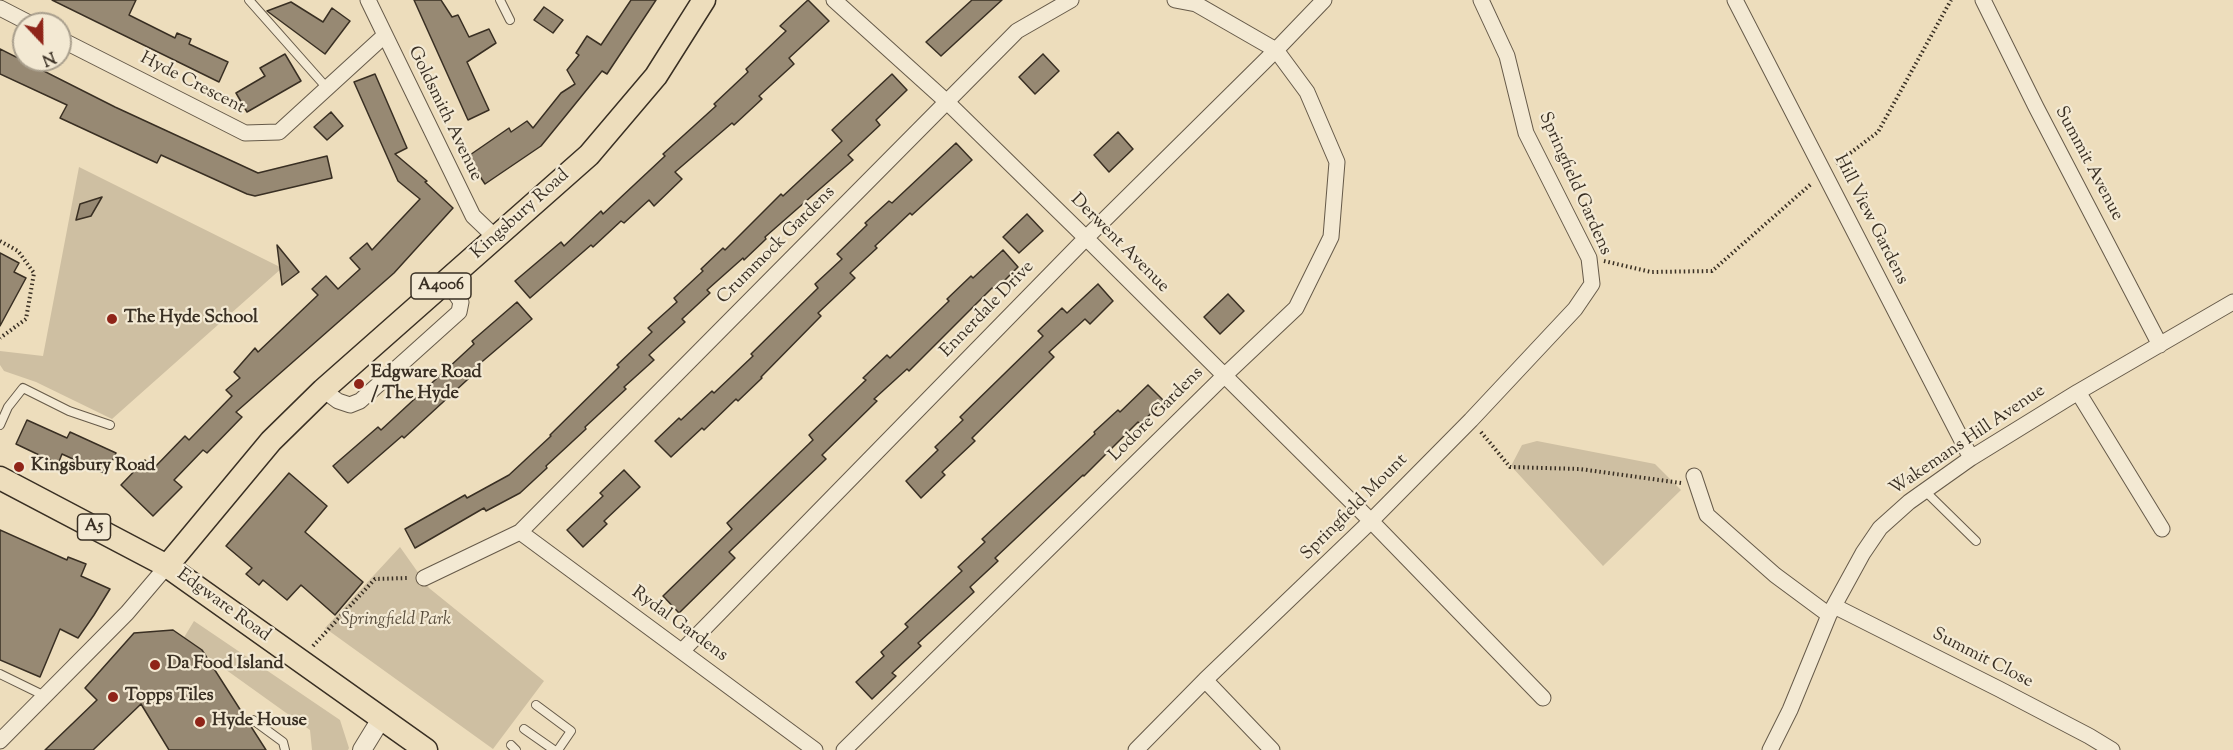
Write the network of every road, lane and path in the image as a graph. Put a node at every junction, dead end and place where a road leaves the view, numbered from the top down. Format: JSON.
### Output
{"nodes":[{"id":1,"x":249,"y":0,"type":"edge"},
{"id":2,"x":368,"y":0,"type":"edge"},
{"id":3,"x":500,"y":0,"type":"edge"},
{"id":4,"x":704,"y":0,"type":"edge"},
{"id":5,"x":834,"y":0,"type":"edge"},
{"id":6,"x":1071,"y":0,"type":"edge"},
{"id":7,"x":1175,"y":0,"type":"edge"},
{"id":8,"x":1324,"y":0,"type":"edge"},
{"id":9,"x":1481,"y":0,"type":"edge"},
{"id":10,"x":1735,"y":0,"type":"edge"},
{"id":11,"x":1951,"y":0,"type":"edge"},
{"id":12,"x":1983,"y":0,"type":"edge"},
{"id":13,"x":510,"y":20,"type":"dead end"},
{"id":14,"x":384,"y":36,"type":"junction"},
{"id":15,"x":72,"y":45,"type":"edge"},
{"id":16,"x":1276,"y":50,"type":"junction"},
{"id":17,"x":327,"y":88,"type":"junction"},
{"id":18,"x":947,"y":102,"type":"junction"},
{"id":19,"x":1824,"y":173,"type":"junction"},
{"id":20,"x":496,"y":238,"type":"junction"},
{"id":21,"x":1086,"y":238,"type":"junction"},
{"id":22,"x":0,"y":241,"type":"edge"},
{"id":23,"x":1588,"y":258,"type":"junction"},
{"id":24,"x":447,"y":280,"type":"junction"},
{"id":25,"x":1592,"y":284,"type":"joint"},
{"id":26,"x":2233,"y":302,"type":"edge"},
{"id":27,"x":0,"y":338,"type":"edge"},
{"id":28,"x":2160,"y":345,"type":"junction"},
{"id":29,"x":1224,"y":376,"type":"junction"},
{"id":30,"x":323,"y":390,"type":"junction"},
{"id":31,"x":2078,"y":392,"type":"junction"},
{"id":32,"x":1471,"y":420,"type":"junction"},
{"id":33,"x":0,"y":425,"type":"edge"},
{"id":34,"x":111,"y":425,"type":"dead end"},
{"id":35,"x":1971,"y":458,"type":"junction"},
{"id":36,"x":0,"y":478,"type":"edge"},
{"id":37,"x":1695,"y":481,"type":"joint"},
{"id":38,"x":1925,"y":491,"type":"junction"},
{"id":39,"x":1371,"y":521,"type":"junction"},
{"id":40,"x":2162,"y":529,"type":"dead end"},
{"id":41,"x":520,"y":532,"type":"junction"},
{"id":42,"x":1976,"y":541,"type":"dead end"},
{"id":43,"x":167,"y":566,"type":"junction"},
{"id":44,"x":424,"y":578,"type":"joint"},
{"id":45,"x":1831,"y":611,"type":"junction"},
{"id":46,"x":682,"y":651,"type":"junction"},
{"id":47,"x":299,"y":660,"type":"junction"},
{"id":48,"x":0,"y":674,"type":"edge"},
{"id":49,"x":1205,"y":680,"type":"junction"},
{"id":50,"x":45,"y":696,"type":"junction"},
{"id":51,"x":1543,"y":699,"type":"dead end"},
{"id":52,"x":536,"y":705,"type":"dead end"},
{"id":53,"x":381,"y":719,"type":"junction"},
{"id":54,"x":253,"y":720,"type":"dead end"},
{"id":55,"x":524,"y":729,"type":"dead end"},
{"id":56,"x":0,"y":741,"type":"edge"},
{"id":57,"x":285,"y":750,"type":"edge"},
{"id":58,"x":362,"y":750,"type":"edge"},
{"id":59,"x":426,"y":750,"type":"edge"},
{"id":60,"x":554,"y":750,"type":"edge"},
{"id":61,"x":558,"y":750,"type":"edge"},
{"id":62,"x":815,"y":750,"type":"edge"},
{"id":63,"x":844,"y":750,"type":"edge"},
{"id":64,"x":1136,"y":750,"type":"edge"},
{"id":65,"x":1272,"y":750,"type":"edge"},
{"id":66,"x":1770,"y":750,"type":"edge"},
{"id":67,"x":2112,"y":750,"type":"edge"}],
"edges":[{"from":1,"to":17,"type":"lane"},
{"from":2,"to":14,"type":"street","name":"Goldsmith Avenue"},
{"from":3,"to":13,"type":"lane"},
{"from":4,"to":20,"type":"main road","name":"Kingsbury Road","number":"A4006"},
{"from":5,"to":18,"type":"street","name":"Derwent Avenue"},
{"from":6,"to":18,"type":"street","name":"Crummock Gardens"},
{"from":7,"to":16,"type":"street"},
{"from":8,"to":16,"type":"street","name":"Ennerdale Drive"},
{"from":9,"to":23,"type":"street","name":"Springfield Gardens"},
{"from":10,"to":19,"type":"street","name":"Hill View Gardens"},
{"from":11,"to":19,"type":"path"},
{"from":12,"to":28,"type":"street","name":"Summit Avenue"},
{"from":14,"to":17,"type":"street","name":"Hyde Crescent"},
{"from":14,"to":20,"type":"street","name":"Goldsmith Avenue"},
{"from":15,"to":17,"type":"street","name":"Hyde Crescent"},
{"from":16,"to":21,"type":"street","name":"Ennerdale Drive"},
{"from":16,"to":29,"type":"street","name":"Lodore Gardens"},
{"from":18,"to":21,"type":"street","name":"Derwent Avenue"},
{"from":18,"to":41,"type":"street","name":"Crummock Gardens"},
{"from":19,"to":23,"type":"path"},
{"from":19,"to":35,"type":"street","name":"Hill View Gardens"},
{"from":20,"to":24,"type":"main road","name":"Kingsbury Road","number":"A4006"},
{"from":21,"to":29,"type":"street","name":"Derwent Avenue"},
{"from":21,"to":46,"type":"street","name":"Ennerdale Drive"},
{"from":22,"to":27,"type":"path"},
{"from":23,"to":25,"type":"street","name":"Springfield Gardens"},
{"from":24,"to":30,"type":"main road","name":"Kingsbury Road","number":"A4006"},
{"from":24,"to":30,"type":"street"},
{"from":25,"to":32,"type":"street","name":"Springfield Mount"},
{"from":26,"to":28,"type":"street","name":"Wakemans Hill Avenue"},
{"from":28,"to":31,"type":"street","name":"Wakemans Hill Avenue"},
{"from":29,"to":39,"type":"street","name":"Derwent Avenue"},
{"from":29,"to":63,"type":"street","name":"Lodore Gardens"},
{"from":30,"to":43,"type":"main road","name":"Kingsbury Road","number":"A4006"},
{"from":31,"to":35,"type":"street","name":"Wakemans Hill Avenue"},
{"from":31,"to":40,"type":"street"},
{"from":32,"to":37,"type":"path"},
{"from":32,"to":39,"type":"street","name":"Springfield Mount"},
{"from":33,"to":34,"type":"lane"},
{"from":35,"to":38,"type":"street","name":"Wakemans Hill Avenue"},
{"from":36,"to":43,"type":"main road","number":"A5"},
{"from":37,"to":45,"type":"street","name":"Summit Close"},
{"from":38,"to":42,"type":"lane"},
{"from":38,"to":45,"type":"street","name":"Wakemans Hill Avenue"},
{"from":39,"to":49,"type":"street","name":"Springfield Mount"},
{"from":39,"to":51,"type":"street","name":"Derwent Avenue"},
{"from":41,"to":44,"type":"street","name":"Crummock Gardens"},
{"from":41,"to":46,"type":"street","name":"Rydal Gardens"},
{"from":43,"to":47,"type":"main road","name":"Edgware Road","number":"A5"},
{"from":43,"to":50,"type":"street"},
{"from":44,"to":47,"type":"path"},
{"from":45,"to":66,"type":"street","name":"Wakemans Hill Avenue"},
{"from":45,"to":67,"type":"street","name":"Summit Close"},
{"from":46,"to":62,"type":"street","name":"Rydal Gardens"},
{"from":47,"to":53,"type":"main road","name":"Edgware Road","number":"A5"},
{"from":48,"to":50,"type":"lane"},
{"from":49,"to":64,"type":"street","name":"Springfield Mount"},
{"from":49,"to":65,"type":"street"},
{"from":50,"to":56,"type":"street"},
{"from":52,"to":61,"type":"lane"},
{"from":53,"to":58,"type":"street"},
{"from":53,"to":59,"type":"main road","name":"Edgware Road","number":"A5"},
{"from":54,"to":57,"type":"lane"},
{"from":55,"to":60,"type":"lane"}]}
